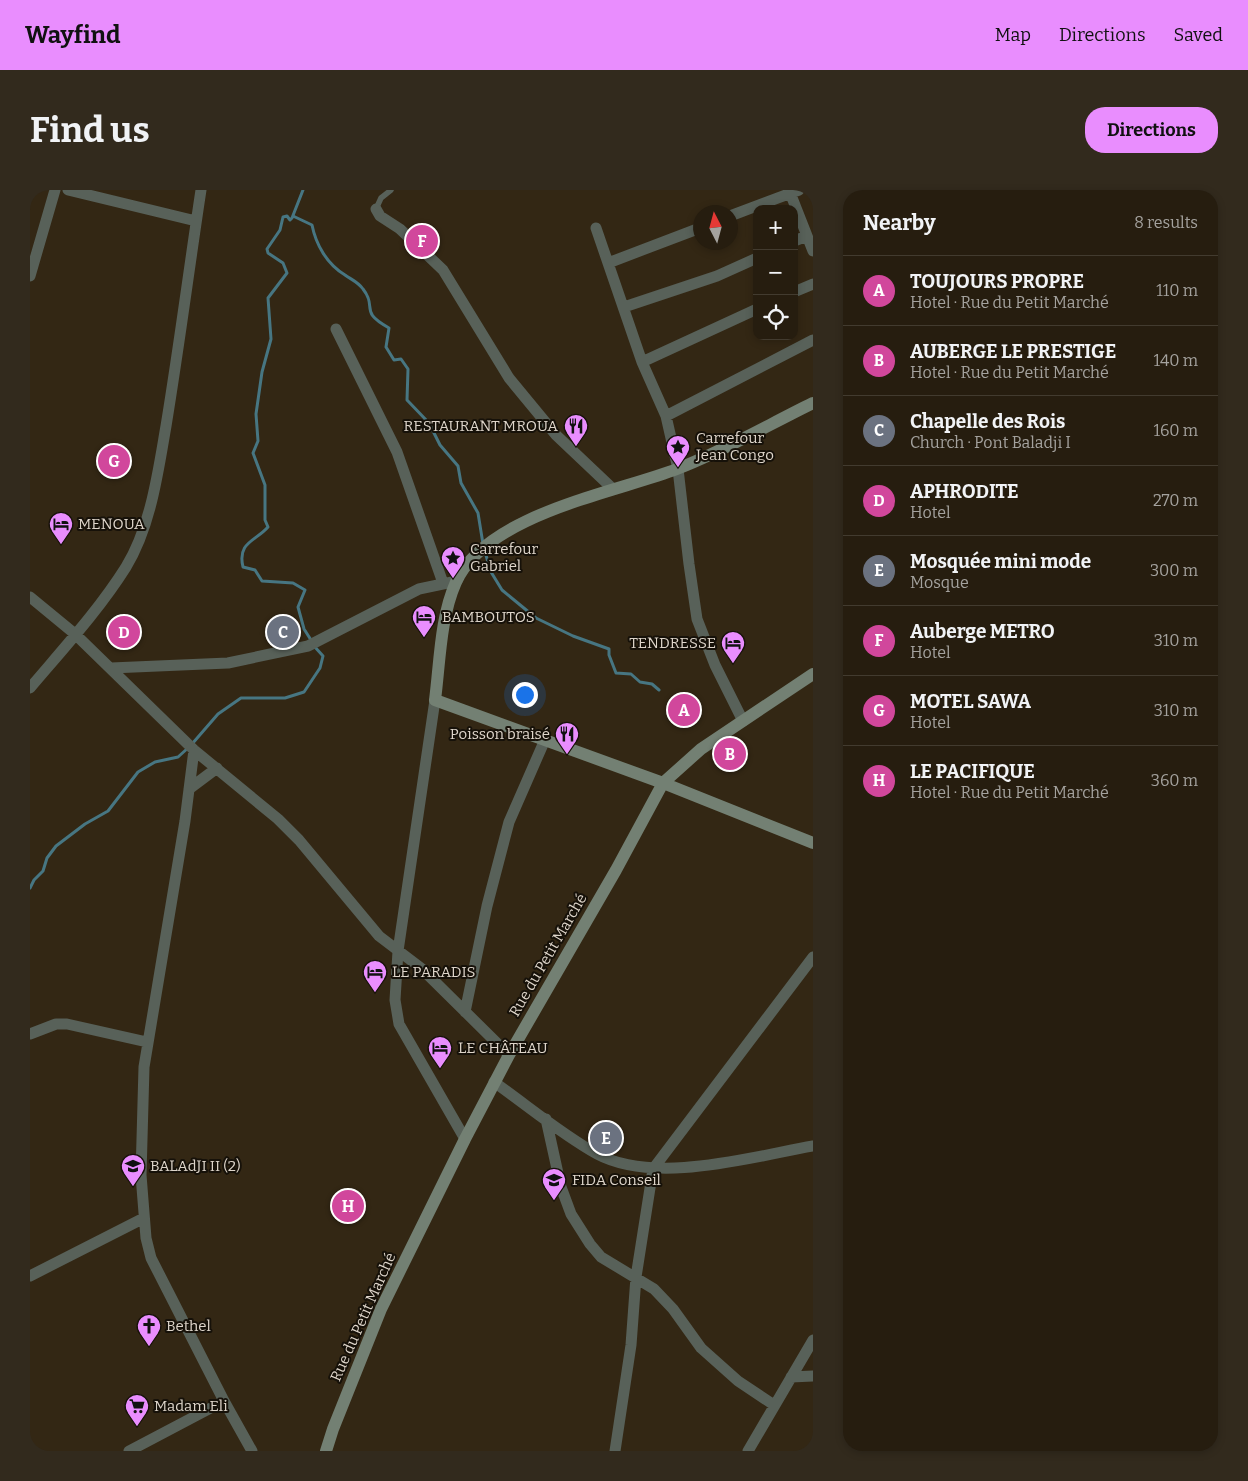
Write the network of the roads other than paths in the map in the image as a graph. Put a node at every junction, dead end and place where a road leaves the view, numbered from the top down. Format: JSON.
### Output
{"nodes":[{"id":1,"x":55,"y":190,"type":"edge"},
{"id":2,"x":68,"y":190,"type":"edge"},
{"id":3,"x":201,"y":190,"type":"edge"},
{"id":4,"x":391,"y":190,"type":"edge"},
{"id":5,"x":793,"y":191,"type":"edge"},
{"id":6,"x":376,"y":209,"type":"joint"},
{"id":7,"x":738,"y":213,"type":"edge"},
{"id":8,"x":196,"y":221,"type":"junction"},
{"id":9,"x":596,"y":228,"type":"dead end"},
{"id":10,"x":693,"y":231,"type":"edge"},
{"id":11,"x":807,"y":236,"type":"junction"},
{"id":12,"x":798,"y":240,"type":"edge"},
{"id":13,"x":813,"y":251,"type":"edge"},
{"id":14,"x":753,"y":260,"type":"edge"},
{"id":15,"x":608,"y":263,"type":"junction"},
{"id":16,"x":30,"y":276,"type":"edge"},
{"id":17,"x":813,"y":284,"type":"edge"},
{"id":18,"x":798,"y":290,"type":"edge"},
{"id":19,"x":624,"y":307,"type":"junction"},
{"id":20,"x":753,"y":311,"type":"edge"},
{"id":21,"x":336,"y":329,"type":"dead end"},
{"id":22,"x":813,"y":340,"type":"edge"},
{"id":23,"x":642,"y":362,"type":"junction"},
{"id":24,"x":813,"y":403,"type":"edge"},
{"id":25,"x":666,"y":416,"type":"junction"},
{"id":26,"x":678,"y":469,"type":"junction"},
{"id":27,"x":613,"y":489,"type":"junction"},
{"id":28,"x":457,"y":581,"type":"junction"},
{"id":29,"x":444,"y":583,"type":"junction"},
{"id":30,"x":30,"y":597,"type":"edge"},
{"id":31,"x":75,"y":634,"type":"junction"},
{"id":32,"x":111,"y":668,"type":"junction"},
{"id":33,"x":813,"y":674,"type":"edge"},
{"id":34,"x":30,"y":688,"type":"edge"},
{"id":35,"x":435,"y":700,"type":"junction"},
{"id":36,"x":743,"y":721,"type":"junction"},
{"id":37,"x":544,"y":742,"type":"junction"},
{"id":38,"x":191,"y":747,"type":"junction"},
{"id":39,"x":217,"y":768,"type":"junction"},
{"id":40,"x":663,"y":783,"type":"junction"},
{"id":41,"x":189,"y":789,"type":"junction"},
{"id":42,"x":813,"y":843,"type":"edge"},
{"id":43,"x":398,"y":951,"type":"junction"},
{"id":44,"x":813,"y":957,"type":"edge"},
{"id":45,"x":465,"y":1012,"type":"junction"},
{"id":46,"x":30,"y":1034,"type":"edge"},
{"id":47,"x":147,"y":1042,"type":"junction"},
{"id":48,"x":508,"y":1055,"type":"junction"},
{"id":49,"x":494,"y":1082,"type":"junction"},
{"id":50,"x":546,"y":1119,"type":"junction"},
{"id":51,"x":465,"y":1140,"type":"junction"},
{"id":52,"x":813,"y":1146,"type":"edge"},
{"id":53,"x":653,"y":1169,"type":"junction"},
{"id":54,"x":144,"y":1218,"type":"junction"},
{"id":55,"x":30,"y":1276,"type":"edge"},
{"id":56,"x":636,"y":1277,"type":"junction"},
{"id":57,"x":813,"y":1340,"type":"edge"},
{"id":58,"x":813,"y":1376,"type":"edge"},
{"id":59,"x":791,"y":1377,"type":"junction"},
{"id":60,"x":224,"y":1402,"type":"junction"},
{"id":61,"x":774,"y":1405,"type":"junction"},
{"id":62,"x":129,"y":1451,"type":"edge"},
{"id":63,"x":252,"y":1451,"type":"edge"},
{"id":64,"x":326,"y":1451,"type":"edge"},
{"id":65,"x":615,"y":1451,"type":"edge"},
{"id":66,"x":748,"y":1451,"type":"edge"}],
"edges":[{"from":1,"to":16,"type":"street"},
{"from":2,"to":8,"type":"street"},
{"from":3,"to":8,"type":"street"},
{"from":4,"to":6,"type":"lane"},
{"from":5,"to":7,"type":"street"},
{"from":5,"to":11,"type":"street"},
{"from":6,"to":27,"type":"street"},
{"from":8,"to":31,"type":"street"},
{"from":9,"to":15,"type":"street"},
{"from":10,"to":15,"type":"street"},
{"from":11,"to":12,"type":"street"},
{"from":11,"to":13,"type":"street"},
{"from":14,"to":19,"type":"street"},
{"from":15,"to":19,"type":"street"},
{"from":17,"to":18,"type":"street"},
{"from":19,"to":23,"type":"street"},
{"from":20,"to":23,"type":"street"},
{"from":21,"to":29,"type":"street"},
{"from":22,"to":25,"type":"street"},
{"from":23,"to":25,"type":"street"},
{"from":24,"to":26,"type":"street"},
{"from":25,"to":26,"type":"street"},
{"from":26,"to":27,"type":"street"},
{"from":26,"to":36,"type":"street"},
{"from":27,"to":28,"type":"street"},
{"from":28,"to":29,"type":"street"},
{"from":28,"to":35,"type":"street"},
{"from":29,"to":32,"type":"street"},
{"from":30,"to":31,"type":"street"},
{"from":31,"to":32,"type":"street"},
{"from":31,"to":34,"type":"street"},
{"from":32,"to":38,"type":"street"},
{"from":33,"to":36,"type":"street","name":"Rue du Petit Marché"},
{"from":35,"to":37,"type":"street"},
{"from":35,"to":43,"type":"street"},
{"from":36,"to":40,"type":"street","name":"Rue du Petit Marché"},
{"from":37,"to":40,"type":"street"},
{"from":37,"to":45,"type":"street"},
{"from":38,"to":39,"type":"street"},
{"from":38,"to":41,"type":"street"},
{"from":39,"to":41,"type":"street"},
{"from":39,"to":43,"type":"street"},
{"from":40,"to":42,"type":"street"},
{"from":40,"to":48,"type":"street","name":"Rue du Petit Marché"},
{"from":41,"to":47,"type":"street"},
{"from":43,"to":45,"type":"street"},
{"from":43,"to":51,"type":"street"},
{"from":44,"to":53,"type":"street"},
{"from":45,"to":48,"type":"street"},
{"from":46,"to":47,"type":"street"},
{"from":47,"to":54,"type":"street"},
{"from":48,"to":49,"type":"street","name":"Rue du Petit Marché"},
{"from":49,"to":50,"type":"street"},
{"from":49,"to":51,"type":"street","name":"Rue du Petit Marché"},
{"from":50,"to":53,"type":"street"},
{"from":50,"to":56,"type":"street"},
{"from":51,"to":64,"type":"street","name":"Rue du Petit Marché"},
{"from":52,"to":53,"type":"street"},
{"from":53,"to":56,"type":"street"},
{"from":54,"to":55,"type":"street"},
{"from":54,"to":60,"type":"street"},
{"from":56,"to":61,"type":"street"},
{"from":56,"to":65,"type":"street"},
{"from":57,"to":59,"type":"street"},
{"from":58,"to":59,"type":"street"},
{"from":59,"to":61,"type":"street"},
{"from":60,"to":62,"type":"street"},
{"from":60,"to":63,"type":"street"},
{"from":61,"to":66,"type":"street"}]}
